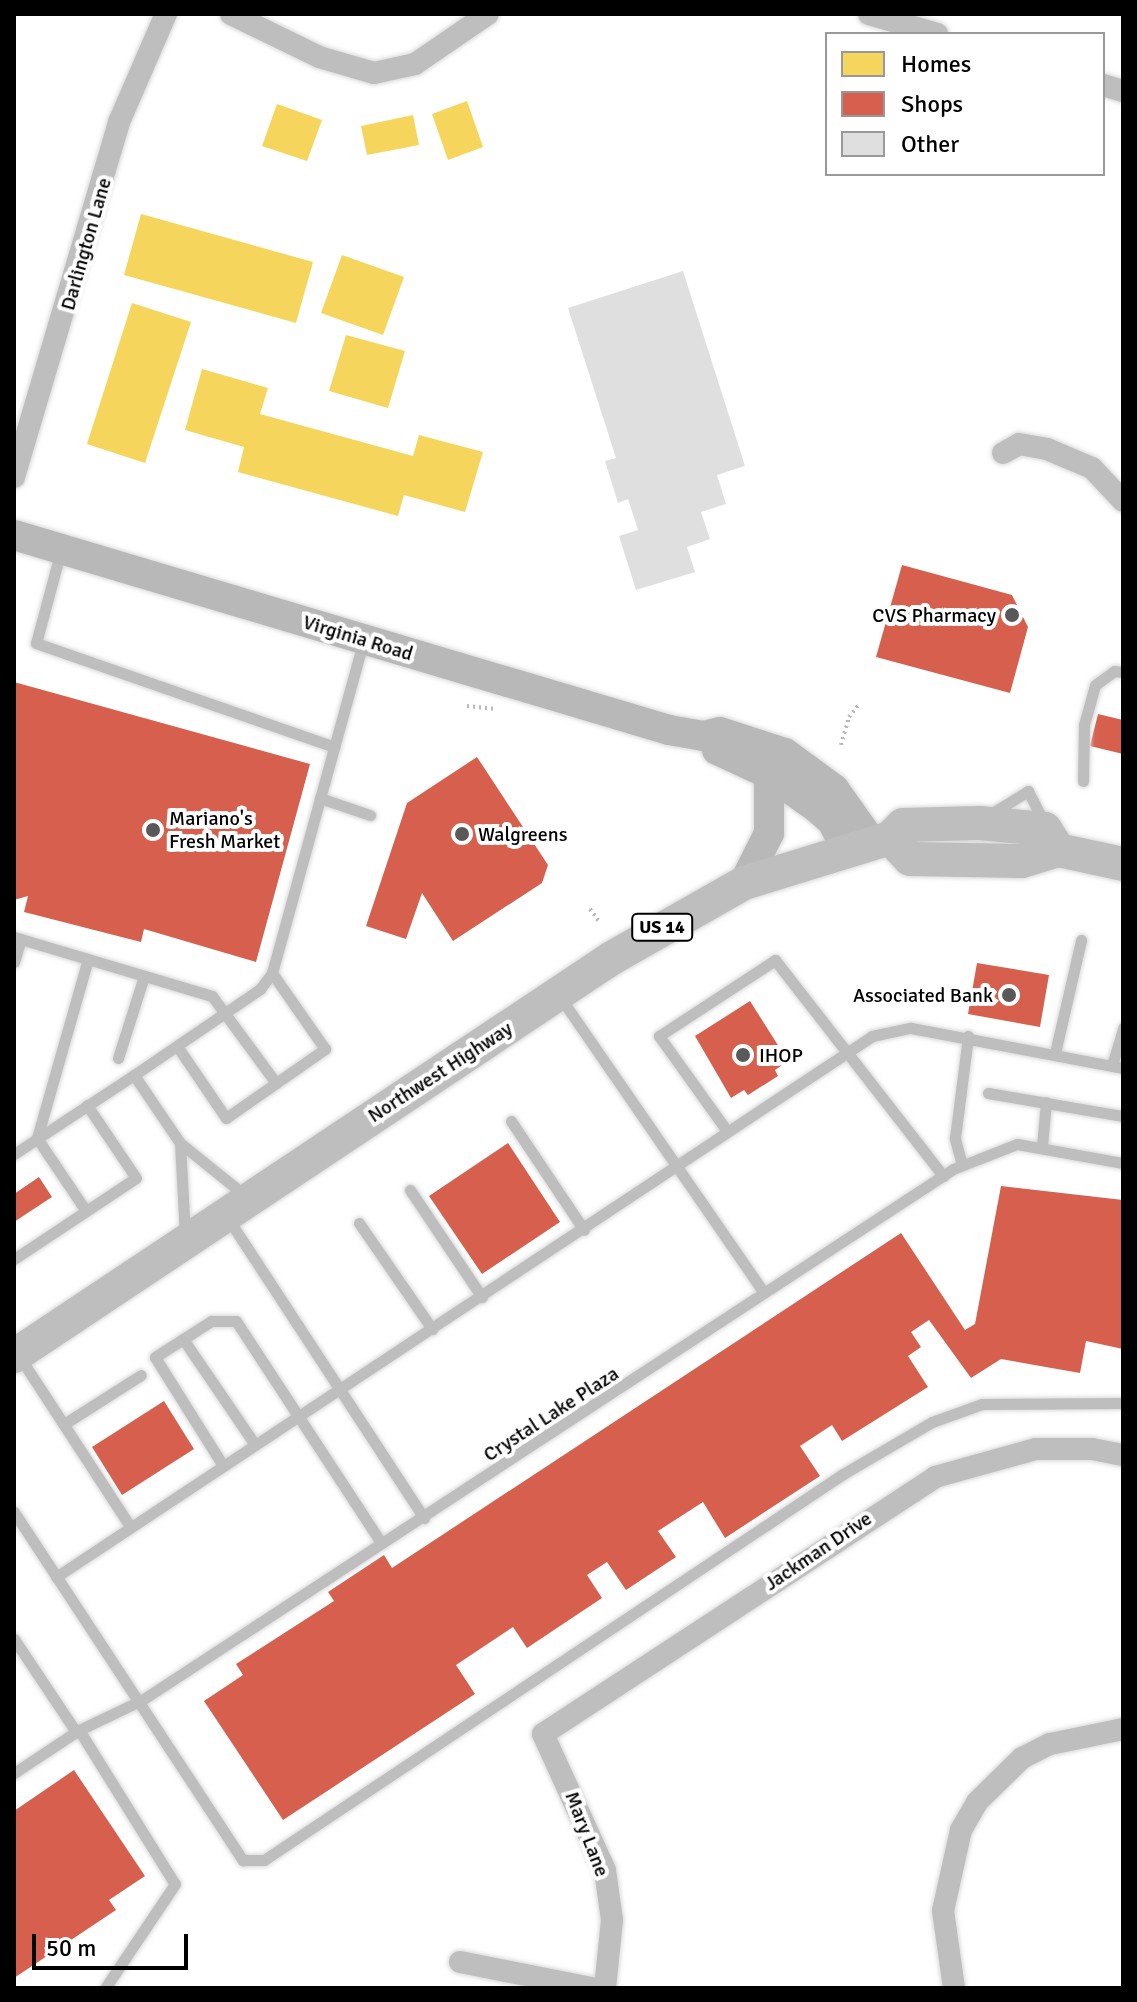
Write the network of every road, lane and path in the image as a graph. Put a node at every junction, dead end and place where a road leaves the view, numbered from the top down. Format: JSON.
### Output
{"nodes":[{"id":1,"x":166,"y":14,"type":"edge"},
{"id":2,"x":231,"y":14,"type":"edge"},
{"id":3,"x":488,"y":14,"type":"edge"},
{"id":4,"x":869,"y":14,"type":"edge"},
{"id":5,"x":930,"y":32,"type":"edge"},
{"id":6,"x":1003,"y":453,"type":"dead end"},
{"id":7,"x":14,"y":477,"type":"edge"},
{"id":8,"x":1123,"y":501,"type":"edge"},
{"id":9,"x":14,"y":536,"type":"edge"},
{"id":10,"x":61,"y":549,"type":"junction"},
{"id":11,"x":364,"y":639,"type":"junction"},
{"id":12,"x":1123,"y":672,"type":"edge"},
{"id":13,"x":859,"y":704,"type":"dead end"},
{"id":14,"x":467,"y":706,"type":"dead end"},
{"id":15,"x":494,"y":709,"type":"dead end"},
{"id":16,"x":703,"y":736,"type":"junction"},
{"id":17,"x":841,"y":745,"type":"dead end"},
{"id":18,"x":334,"y":747,"type":"junction"},
{"id":19,"x":769,"y":774,"type":"junction"},
{"id":20,"x":1083,"y":781,"type":"dead end"},
{"id":21,"x":320,"y":798,"type":"junction"},
{"id":22,"x":370,"y":815,"type":"dead end"},
{"id":23,"x":1052,"y":840,"type":"junction"},
{"id":24,"x":869,"y":842,"type":"junction"},
{"id":25,"x":1123,"y":864,"type":"edge"},
{"id":26,"x":744,"y":883,"type":"junction"},
{"id":27,"x":590,"y":909,"type":"dead end"},
{"id":28,"x":600,"y":923,"type":"dead end"},
{"id":29,"x":17,"y":938,"type":"edge"},
{"id":30,"x":1081,"y":940,"type":"dead end"},
{"id":31,"x":88,"y":959,"type":"junction"},
{"id":32,"x":14,"y":962,"type":"edge"},
{"id":33,"x":272,"y":973,"type":"junction"},
{"id":34,"x":144,"y":976,"type":"junction"},
{"id":35,"x":558,"y":994,"type":"junction"},
{"id":36,"x":226,"y":1013,"type":"junction"},
{"id":37,"x":1123,"y":1028,"type":"edge"},
{"id":38,"x":968,"y":1036,"type":"junction"},
{"id":39,"x":177,"y":1046,"type":"junction"},
{"id":40,"x":849,"y":1050,"type":"junction"},
{"id":41,"x":1055,"y":1053,"type":"junction"},
{"id":42,"x":118,"y":1058,"type":"dead end"},
{"id":43,"x":1118,"y":1067,"type":"edge"},
{"id":44,"x":134,"y":1075,"type":"junction"},
{"id":45,"x":276,"y":1083,"type":"junction"},
{"id":46,"x":988,"y":1093,"type":"dead end"},
{"id":47,"x":1046,"y":1102,"type":"junction"},
{"id":48,"x":87,"y":1105,"type":"junction"},
{"id":49,"x":1123,"y":1116,"type":"edge"},
{"id":50,"x":511,"y":1121,"type":"dead end"},
{"id":51,"x":727,"y":1131,"type":"junction"},
{"id":52,"x":37,"y":1138,"type":"junction"},
{"id":53,"x":180,"y":1143,"type":"junction"},
{"id":54,"x":1042,"y":1146,"type":"junction"},
{"id":55,"x":14,"y":1154,"type":"edge"},
{"id":56,"x":1123,"y":1163,"type":"edge"},
{"id":57,"x":679,"y":1165,"type":"junction"},
{"id":58,"x":962,"y":1165,"type":"junction"},
{"id":59,"x":943,"y":1176,"type":"junction"},
{"id":60,"x":410,"y":1190,"type":"dead end"},
{"id":61,"x":238,"y":1207,"type":"junction"},
{"id":62,"x":86,"y":1211,"type":"junction"},
{"id":63,"x":359,"y":1223,"type":"dead end"},
{"id":64,"x":584,"y":1230,"type":"junction"},
{"id":65,"x":184,"y":1242,"type":"junction"},
{"id":66,"x":14,"y":1259,"type":"edge"},
{"id":67,"x":764,"y":1293,"type":"junction"},
{"id":68,"x":482,"y":1297,"type":"junction"},
{"id":69,"x":432,"y":1329,"type":"junction"},
{"id":70,"x":183,"y":1339,"type":"junction"},
{"id":71,"x":16,"y":1354,"type":"edge"},
{"id":72,"x":141,"y":1375,"type":"dead end"},
{"id":73,"x":341,"y":1387,"type":"junction"},
{"id":74,"x":1123,"y":1403,"type":"edge"},
{"id":75,"x":298,"y":1415,"type":"junction"},
{"id":76,"x":64,"y":1424,"type":"junction"},
{"id":77,"x":254,"y":1443,"type":"junction"},
{"id":78,"x":1123,"y":1455,"type":"edge"},
{"id":79,"x":222,"y":1464,"type":"junction"},
{"id":80,"x":14,"y":1512,"type":"edge"},
{"id":81,"x":424,"y":1518,"type":"junction"},
{"id":82,"x":130,"y":1526,"type":"junction"},
{"id":83,"x":380,"y":1541,"type":"junction"},
{"id":84,"x":56,"y":1577,"type":"junction"},
{"id":85,"x":14,"y":1639,"type":"edge"},
{"id":86,"x":142,"y":1700,"type":"junction"},
{"id":87,"x":1123,"y":1729,"type":"edge"},
{"id":88,"x":77,"y":1731,"type":"junction"},
{"id":89,"x":543,"y":1734,"type":"joint"},
{"id":90,"x":14,"y":1773,"type":"edge"},
{"id":91,"x":460,"y":1962,"type":"dead end"},
{"id":92,"x":105,"y":1988,"type":"edge"},
{"id":93,"x":591,"y":1988,"type":"edge"},
{"id":94,"x":605,"y":1988,"type":"edge"},
{"id":95,"x":954,"y":1988,"type":"edge"}],
"edges":[{"from":1,"to":7,"type":"street","name":"Darlington Lane"},
{"from":2,"to":3,"type":"street"},
{"from":4,"to":5,"type":"street"},
{"from":6,"to":8,"type":"street"},
{"from":9,"to":10,"type":"street","name":"Virginia Road"},
{"from":10,"to":11,"type":"street","name":"Virginia Road"},
{"from":10,"to":18,"type":"lane"},
{"from":11,"to":16,"type":"street","name":"Virginia Road"},
{"from":11,"to":18,"type":"lane"},
{"from":12,"to":20,"type":"lane"},
{"from":13,"to":17,"type":"path"},
{"from":14,"to":15,"type":"path"},
{"from":16,"to":19,"type":"street","name":"Virginia Road"},
{"from":16,"to":24,"type":"street","name":"Virginia Road"},
{"from":18,"to":21,"type":"lane"},
{"from":19,"to":24,"type":"street","name":"Virginia Road"},
{"from":19,"to":26,"type":"street"},
{"from":21,"to":22,"type":"lane"},
{"from":21,"to":33,"type":"lane"},
{"from":23,"to":24,"type":"main road","name":"Northwest Highway","number":"US 14"},
{"from":23,"to":24,"type":"main road","name":"Northwest Highway","number":"US 14"},
{"from":23,"to":25,"type":"main road","name":"Northwest Highway","number":"US 14"},
{"from":24,"to":26,"type":"main road","name":"Northwest Highway","number":"US 14"},
{"from":26,"to":35,"type":"main road","name":"Northwest Highway","number":"US 14"},
{"from":27,"to":28,"type":"path"},
{"from":29,"to":31,"type":"lane"},
{"from":29,"to":32,"type":"lane"},
{"from":30,"to":41,"type":"lane"},
{"from":31,"to":34,"type":"lane"},
{"from":31,"to":52,"type":"lane"},
{"from":33,"to":36,"type":"lane"},
{"from":33,"to":45,"type":"lane"},
{"from":34,"to":36,"type":"lane"},
{"from":34,"to":42,"type":"lane"},
{"from":35,"to":57,"type":"lane"},
{"from":35,"to":61,"type":"main road","name":"Northwest Highway","number":"US 14"},
{"from":36,"to":39,"type":"lane"},
{"from":36,"to":45,"type":"lane"},
{"from":37,"to":43,"type":"lane"},
{"from":38,"to":40,"type":"lane"},
{"from":38,"to":41,"type":"lane"},
{"from":38,"to":58,"type":"lane"},
{"from":39,"to":44,"type":"lane"},
{"from":39,"to":45,"type":"lane"},
{"from":40,"to":51,"type":"lane"},
{"from":40,"to":51,"type":"lane"},
{"from":40,"to":59,"type":"lane"},
{"from":41,"to":43,"type":"lane"},
{"from":44,"to":48,"type":"lane"},
{"from":44,"to":53,"type":"lane"},
{"from":46,"to":47,"type":"lane"},
{"from":47,"to":49,"type":"lane"},
{"from":47,"to":54,"type":"lane"},
{"from":48,"to":52,"type":"lane"},
{"from":48,"to":62,"type":"lane"},
{"from":50,"to":64,"type":"lane"},
{"from":51,"to":57,"type":"lane"},
{"from":52,"to":55,"type":"lane"},
{"from":52,"to":62,"type":"lane"},
{"from":53,"to":61,"type":"lane"},
{"from":53,"to":65,"type":"lane"},
{"from":54,"to":56,"type":"lane","name":"Crystal Lake Plaza"},
{"from":54,"to":58,"type":"lane","name":"Crystal Lake Plaza"},
{"from":57,"to":64,"type":"lane"},
{"from":57,"to":67,"type":"lane"},
{"from":58,"to":59,"type":"lane","name":"Crystal Lake Plaza"},
{"from":59,"to":67,"type":"lane","name":"Crystal Lake Plaza"},
{"from":60,"to":68,"type":"lane"},
{"from":61,"to":65,"type":"main road","name":"Northwest Highway","number":"US 14"},
{"from":61,"to":73,"type":"lane"},
{"from":62,"to":66,"type":"lane"},
{"from":63,"to":69,"type":"lane"},
{"from":64,"to":68,"type":"lane"},
{"from":65,"to":71,"type":"main road","name":"Northwest Highway","number":"US 14"},
{"from":67,"to":81,"type":"lane","name":"Crystal Lake Plaza"},
{"from":68,"to":69,"type":"lane"},
{"from":69,"to":73,"type":"lane"},
{"from":70,"to":75,"type":"lane"},
{"from":70,"to":77,"type":"lane"},
{"from":70,"to":79,"type":"lane"},
{"from":71,"to":76,"type":"lane"},
{"from":72,"to":76,"type":"lane"},
{"from":73,"to":75,"type":"lane"},
{"from":73,"to":81,"type":"lane"},
{"from":74,"to":86,"type":"lane"},
{"from":75,"to":77,"type":"lane"},
{"from":75,"to":83,"type":"lane"},
{"from":76,"to":82,"type":"lane"},
{"from":77,"to":79,"type":"lane"},
{"from":78,"to":89,"type":"street","name":"Jackman Drive"},
{"from":79,"to":82,"type":"lane"},
{"from":80,"to":84,"type":"lane"},
{"from":81,"to":83,"type":"lane","name":"Crystal Lake Plaza"},
{"from":82,"to":84,"type":"lane"},
{"from":83,"to":86,"type":"lane","name":"Crystal Lake Plaza"},
{"from":84,"to":86,"type":"lane"},
{"from":85,"to":88,"type":"lane"},
{"from":86,"to":88,"type":"lane","name":"Crystal Lake Plaza"},
{"from":87,"to":95,"type":"street"},
{"from":88,"to":90,"type":"lane","name":"Crystal Lake Plaza"},
{"from":88,"to":92,"type":"lane"},
{"from":89,"to":94,"type":"street","name":"Mary Lane"},
{"from":91,"to":93,"type":"street"}]}
